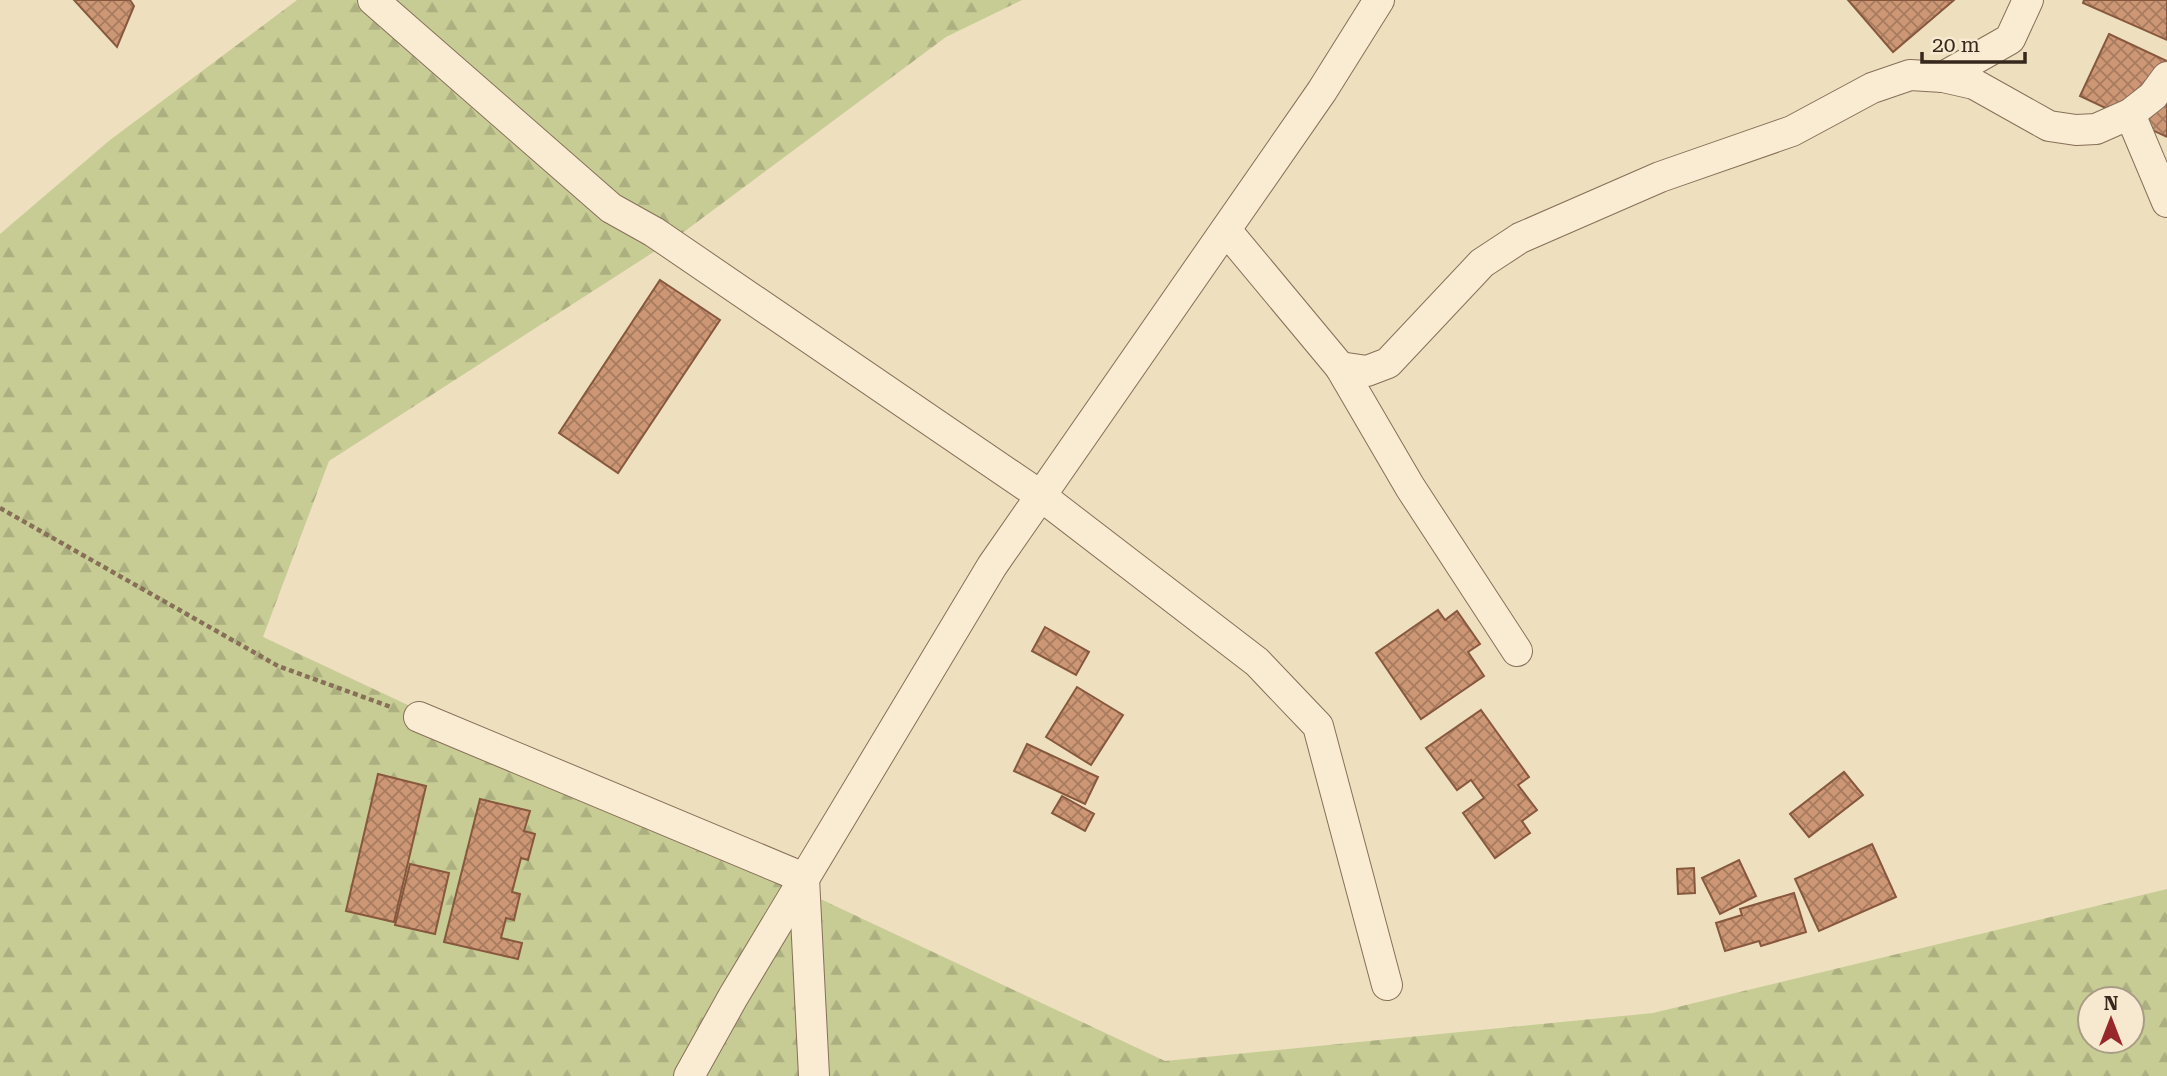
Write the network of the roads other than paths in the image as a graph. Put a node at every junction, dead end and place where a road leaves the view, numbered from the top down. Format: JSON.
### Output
{"nodes":[{"id":1,"x":373,"y":0,"type":"edge"},
{"id":2,"x":1380,"y":0,"type":"edge"},
{"id":3,"x":2028,"y":0,"type":"edge"},
{"id":4,"x":1943,"y":77,"type":"junction"},
{"id":5,"x":2167,"y":77,"type":"edge"},
{"id":6,"x":2130,"y":114,"type":"junction"},
{"id":7,"x":2167,"y":202,"type":"edge"},
{"id":8,"x":1226,"y":230,"type":"junction"},
{"id":9,"x":1340,"y":367,"type":"junction"},
{"id":10,"x":1041,"y":496,"type":"junction"},
{"id":11,"x":1517,"y":650,"type":"dead end"},
{"id":12,"x":419,"y":717,"type":"road end"},
{"id":13,"x":804,"y":878,"type":"junction"},
{"id":14,"x":1387,"y":985,"type":"dead end"},
{"id":15,"x":689,"y":1076,"type":"edge"},
{"id":16,"x":814,"y":1076,"type":"edge"}],
"edges":[{"from":1,"to":10,"type":"street"},
{"from":2,"to":8,"type":"street"},
{"from":3,"to":4,"type":"street"},
{"from":4,"to":6,"type":"street"},
{"from":4,"to":9,"type":"street"},
{"from":5,"to":6,"type":"street"},
{"from":6,"to":7,"type":"street"},
{"from":8,"to":9,"type":"street"},
{"from":8,"to":10,"type":"street"},
{"from":9,"to":11,"type":"street"},
{"from":10,"to":13,"type":"street"},
{"from":10,"to":14,"type":"street"},
{"from":12,"to":13,"type":"street"},
{"from":13,"to":15,"type":"street"},
{"from":13,"to":16,"type":"street"}]}
